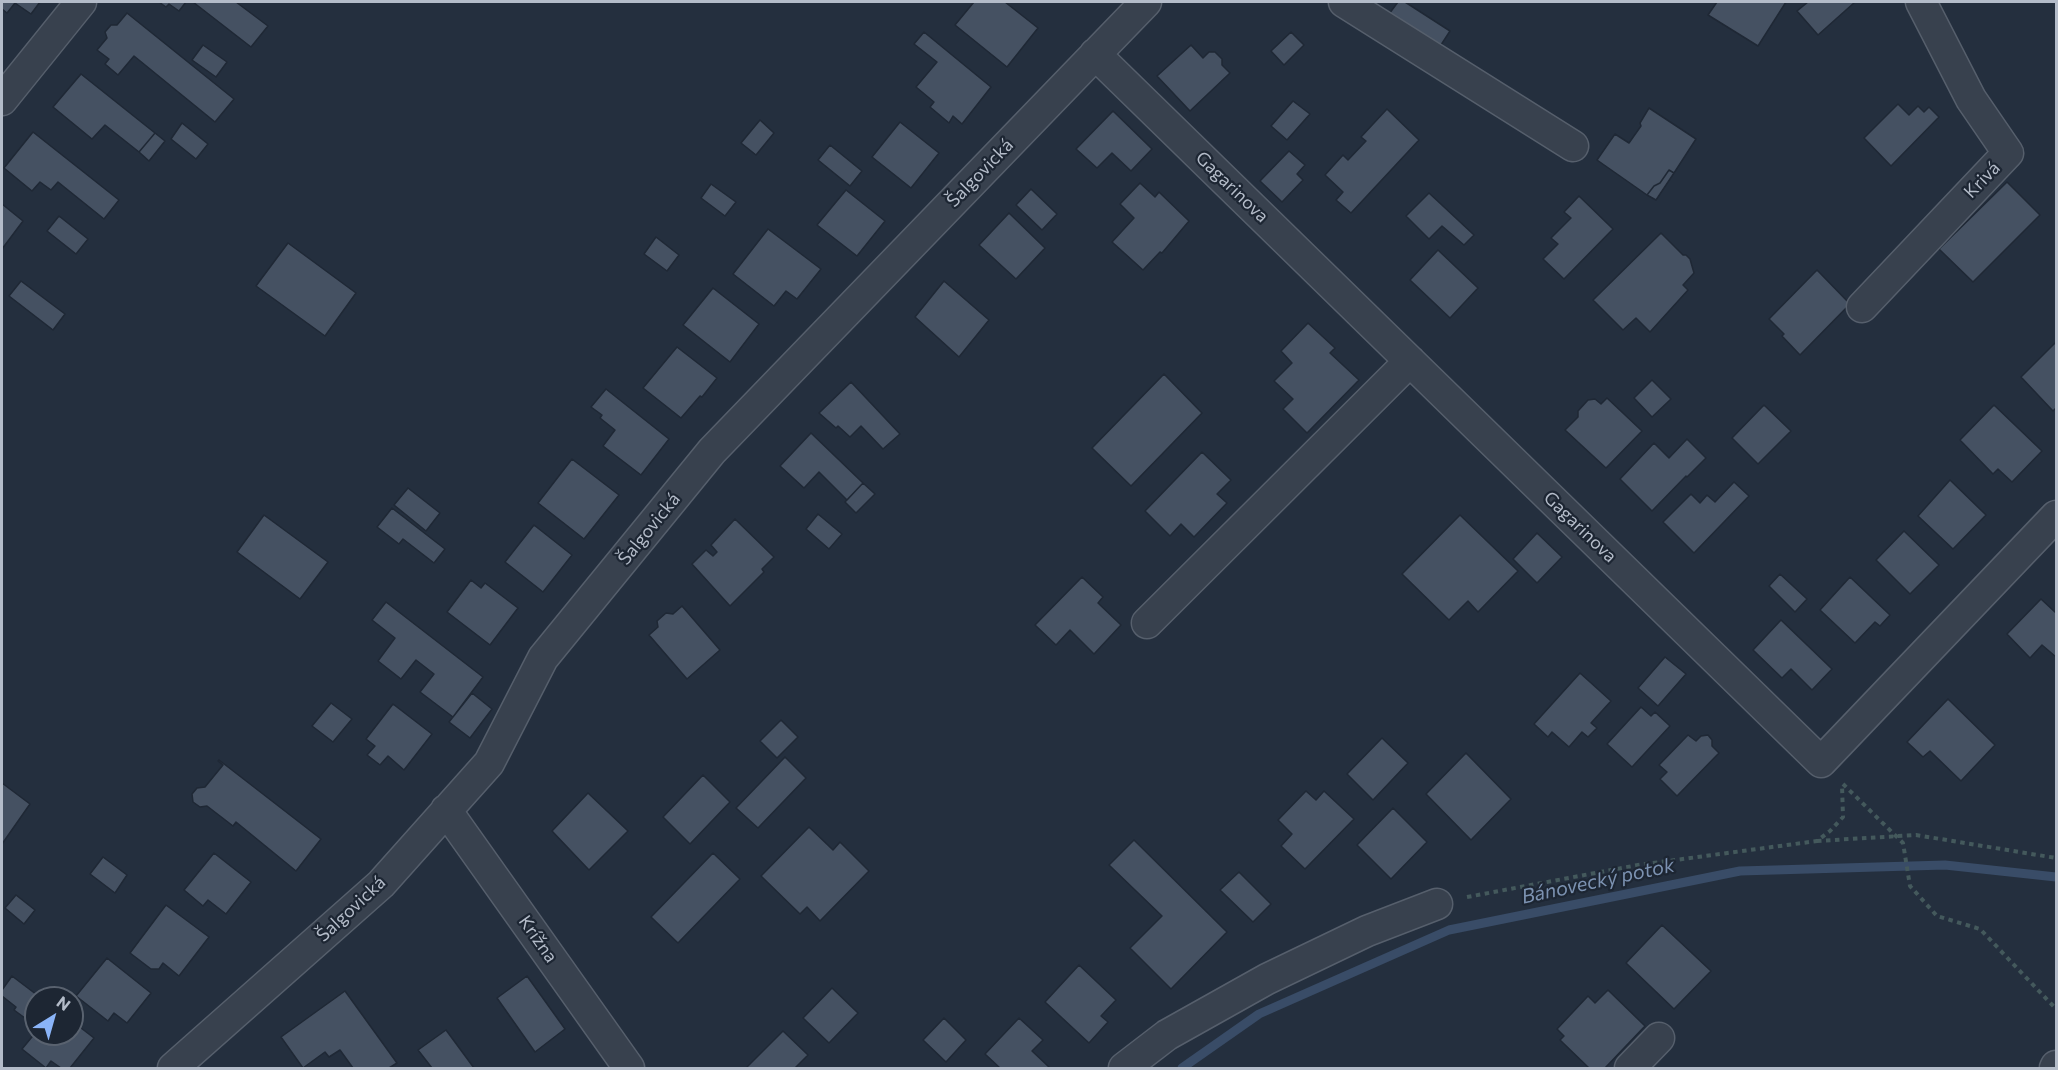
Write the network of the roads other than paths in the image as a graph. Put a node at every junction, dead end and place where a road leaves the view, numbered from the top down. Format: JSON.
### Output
{"nodes":[{"id":1,"x":81,"y":2,"type":"edge"},
{"id":2,"x":1146,"y":2,"type":"edge"},
{"id":3,"x":1344,"y":2,"type":"edge"},
{"id":4,"x":1921,"y":2,"type":"edge"},
{"id":5,"x":1095,"y":54,"type":"junction"},
{"id":6,"x":2,"y":100,"type":"edge"},
{"id":7,"x":1574,"y":146,"type":"dead end"},
{"id":8,"x":1862,"y":307,"type":"dead end"},
{"id":9,"x":1410,"y":361,"type":"junction"},
{"id":10,"x":2056,"y":516,"type":"edge"},
{"id":11,"x":1147,"y":623,"type":"dead end"},
{"id":12,"x":446,"y":810,"type":"junction"},
{"id":13,"x":1437,"y":904,"type":"road end"},
{"id":14,"x":1659,"y":1038,"type":"dead end"},
{"id":15,"x":173,"y":1068,"type":"edge"},
{"id":16,"x":629,"y":1068,"type":"edge"},
{"id":17,"x":1125,"y":1068,"type":"edge"},
{"id":18,"x":1630,"y":1068,"type":"edge"}],
"edges":[{"from":1,"to":6,"type":"street"},
{"from":2,"to":5,"type":"street","name":"Šalgovická"},
{"from":3,"to":7,"type":"street"},
{"from":4,"to":8,"type":"street","name":"Krivá"},
{"from":5,"to":9,"type":"street","name":"Gagarinova"},
{"from":5,"to":12,"type":"street","name":"Šalgovická"},
{"from":9,"to":10,"type":"street","name":"Gagarinova"},
{"from":9,"to":11,"type":"street"},
{"from":12,"to":15,"type":"street","name":"Šalgovická"},
{"from":12,"to":16,"type":"street","name":"Krížna"},
{"from":13,"to":17,"type":"street"},
{"from":14,"to":18,"type":"street"}]}
